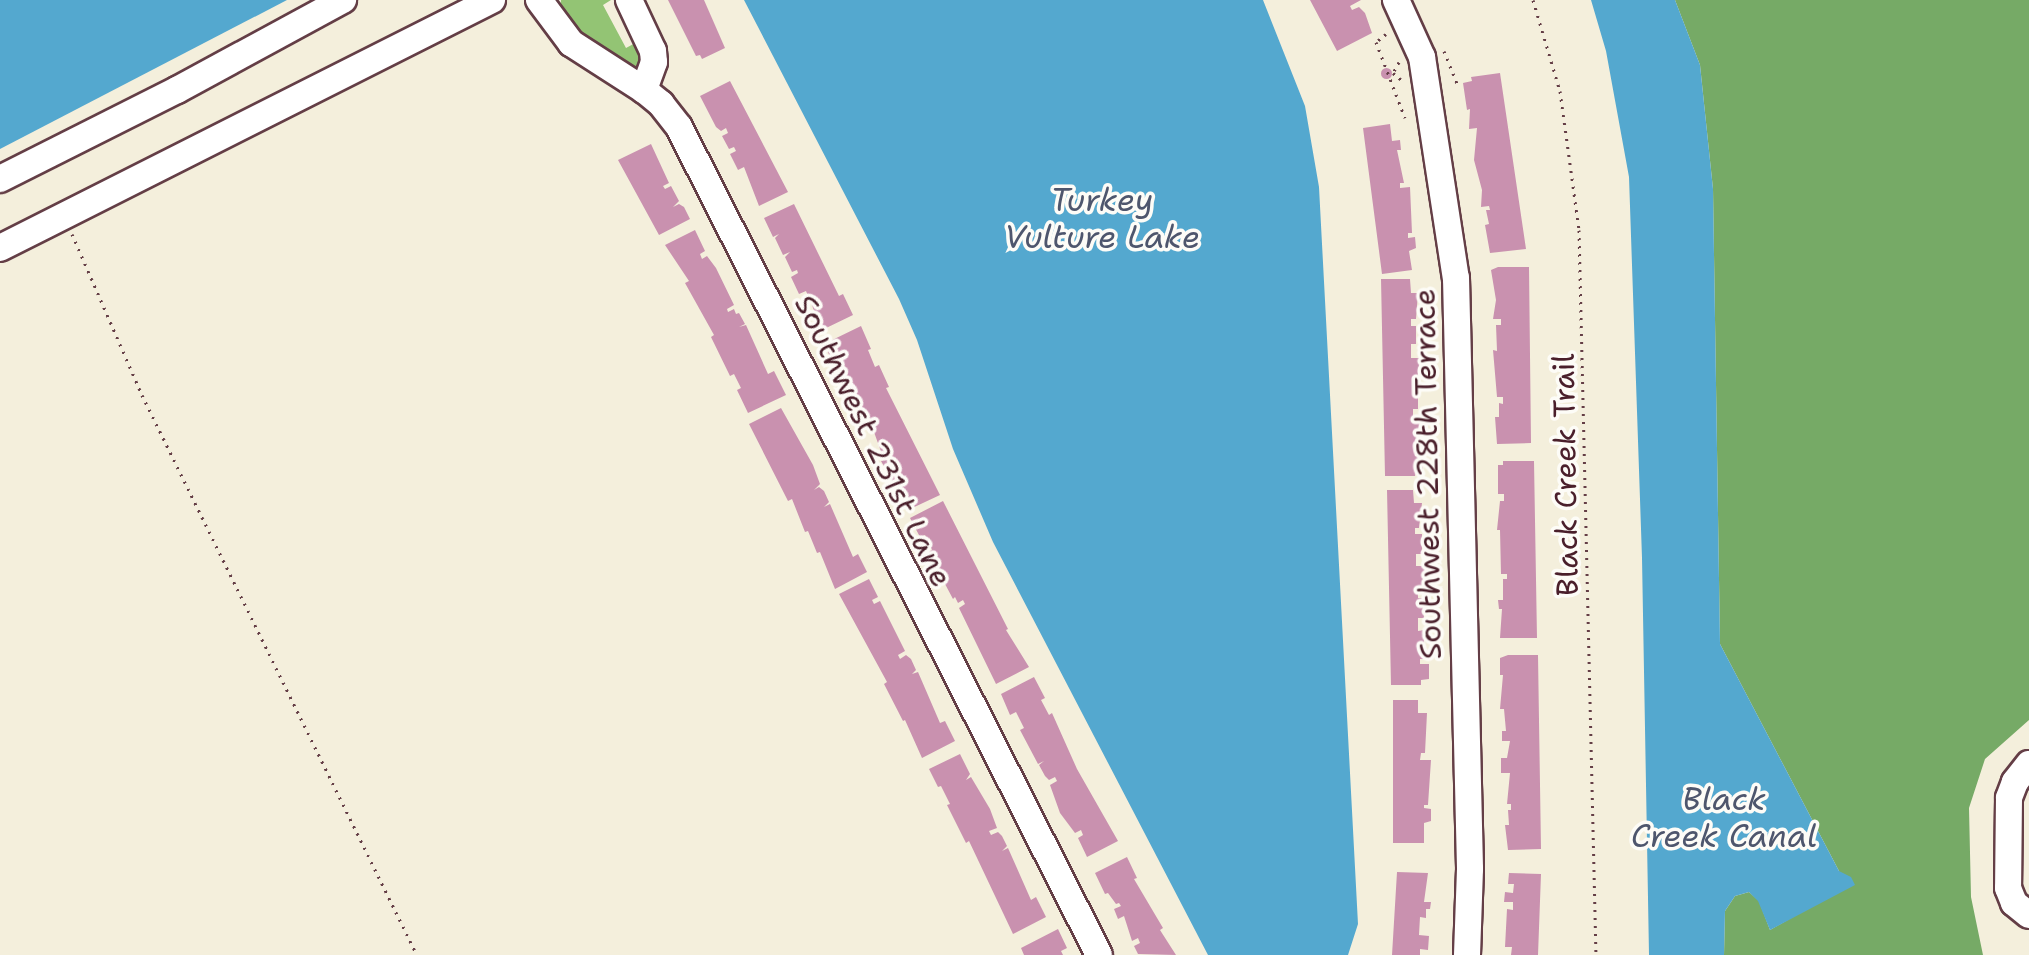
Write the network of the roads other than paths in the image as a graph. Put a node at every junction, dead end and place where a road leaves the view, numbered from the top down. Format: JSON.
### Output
{"nodes":[{"id":1,"x":343,"y":0,"type":"edge"},
{"id":2,"x":492,"y":0,"type":"edge"},
{"id":3,"x":539,"y":0,"type":"edge"},
{"id":4,"x":629,"y":0,"type":"edge"},
{"id":5,"x":1396,"y":0,"type":"edge"},
{"id":6,"x":644,"y":90,"type":"junction"},
{"id":7,"x":0,"y":179,"type":"edge"},
{"id":8,"x":0,"y":248,"type":"edge"},
{"id":9,"x":2029,"y":764,"type":"edge"},
{"id":10,"x":2029,"y":915,"type":"edge"},
{"id":11,"x":1099,"y":955,"type":"edge"},
{"id":12,"x":1467,"y":955,"type":"edge"}],
"edges":[{"from":1,"to":7,"type":"street"},
{"from":2,"to":8,"type":"street"},
{"from":3,"to":6,"type":"street","name":"Southwest 231st Lane"},
{"from":4,"to":6,"type":"street"},
{"from":5,"to":12,"type":"street","name":"Southwest 228th Terrace"},
{"from":6,"to":11,"type":"street","name":"Southwest 231st Lane"},
{"from":9,"to":10,"type":"street"}]}
